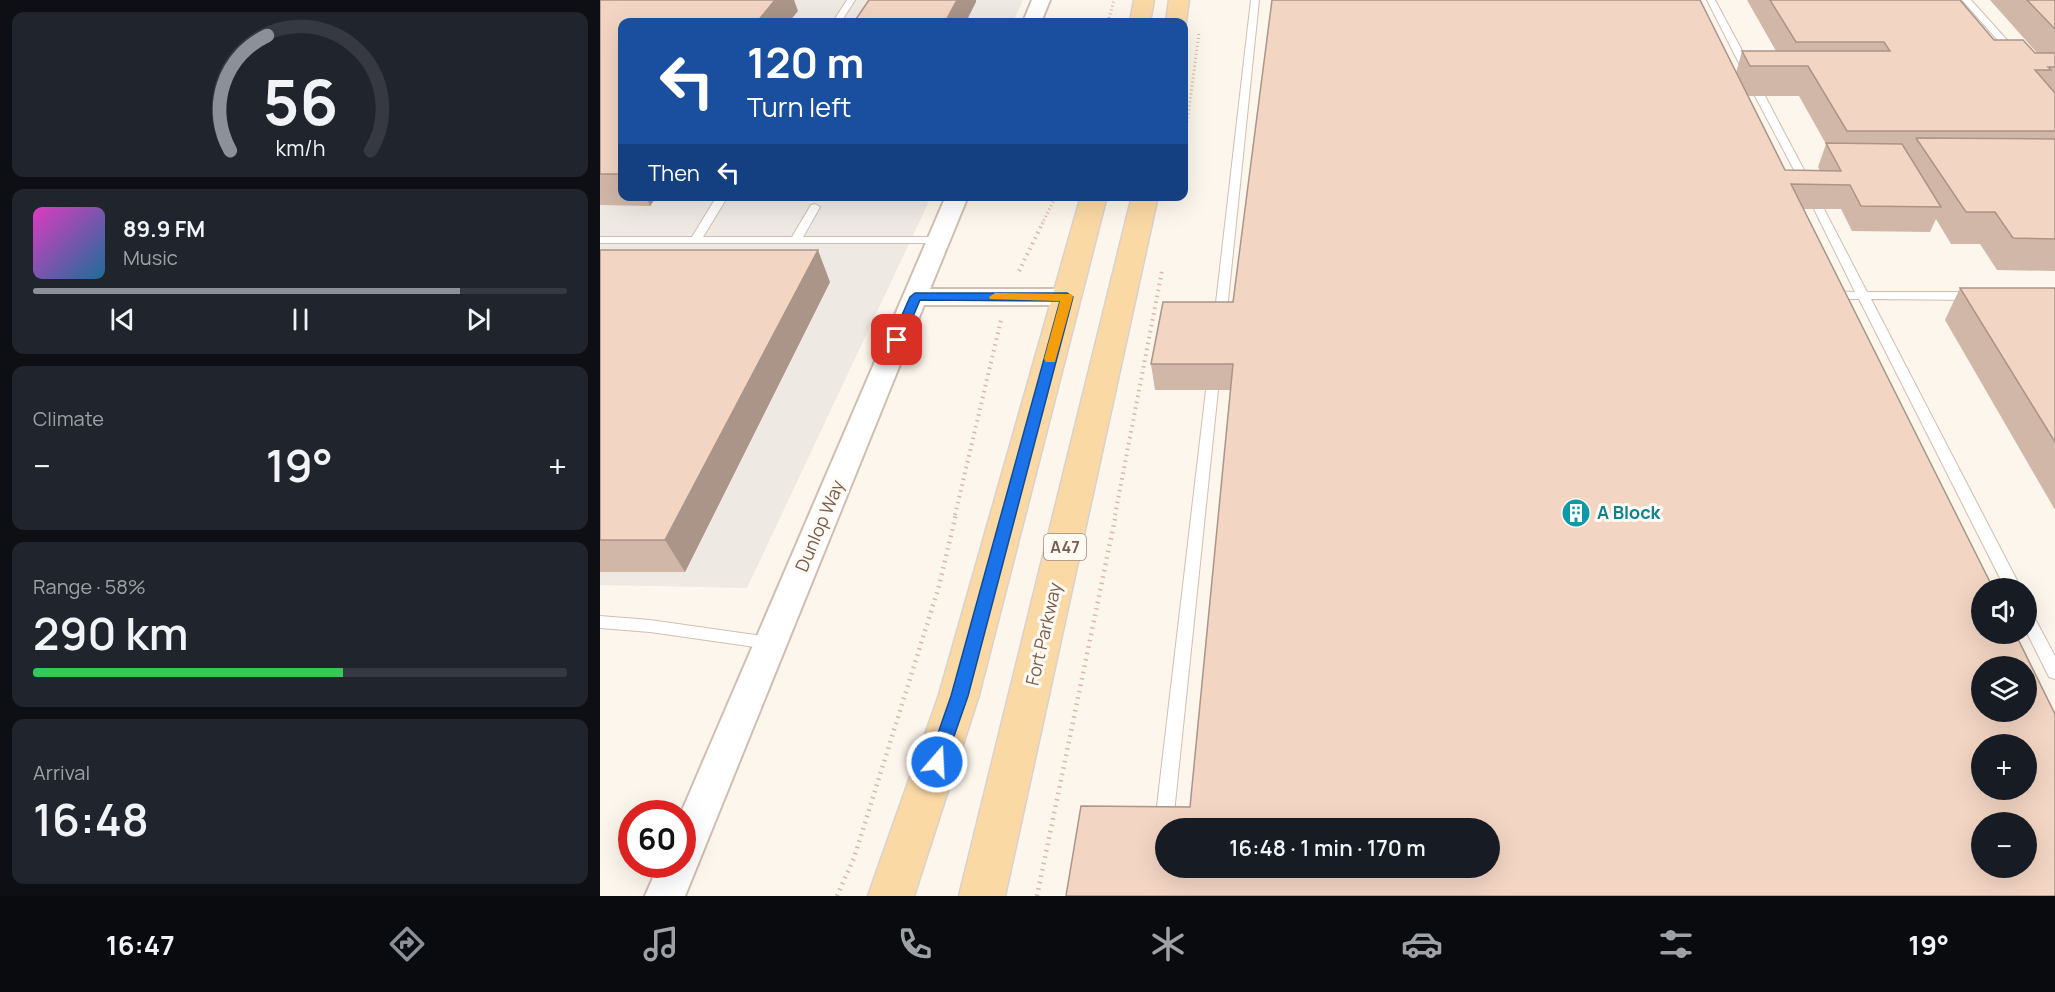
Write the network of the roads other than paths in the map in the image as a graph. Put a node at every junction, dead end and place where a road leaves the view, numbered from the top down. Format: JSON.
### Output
{"nodes":[{"id":1,"x":851,"y":0,"type":"edge"},
{"id":2,"x":1041,"y":0,"type":"edge"},
{"id":3,"x":1144,"y":0,"type":"edge"},
{"id":4,"x":1179,"y":0,"type":"edge"},
{"id":5,"x":1256,"y":0,"type":"edge"},
{"id":6,"x":1711,"y":0,"type":"edge"},
{"id":7,"x":1966,"y":0,"type":"edge"},
{"id":8,"x":840,"y":18,"type":"edge"},
{"id":9,"x":1034,"y":18,"type":"edge"},
{"id":10,"x":1141,"y":18,"type":"edge"},
{"id":11,"x":1177,"y":18,"type":"edge"},
{"id":12,"x":2018,"y":58,"type":"edge"},
{"id":13,"x":1753,"y":81,"type":"edge"},
{"id":14,"x":1760,"y":96,"type":"edge"},
{"id":15,"x":1813,"y":195,"type":"edge"},
{"id":16,"x":720,"y":201,"type":"edge"},
{"id":17,"x":955,"y":201,"type":"edge"},
{"id":18,"x":1093,"y":201,"type":"edge"},
{"id":19,"x":1144,"y":201,"type":"edge"},
{"id":20,"x":815,"y":207,"type":"dead end"},
{"id":21,"x":1819,"y":209,"type":"edge"},
{"id":22,"x":796,"y":239,"type":"junction"},
{"id":23,"x":600,"y":240,"type":"edge"},
{"id":24,"x":695,"y":240,"type":"junction"},
{"id":25,"x":938,"y":240,"type":"junction"},
{"id":26,"x":1224,"y":288,"type":"junction"},
{"id":27,"x":1239,"y":289,"type":"edge"},
{"id":28,"x":1825,"y":295,"type":"edge"},
{"id":29,"x":1865,"y":296,"type":"junction"},
{"id":30,"x":1984,"y":296,"type":"edge"},
{"id":31,"x":915,"y":297,"type":"junction"},
{"id":32,"x":1067,"y":297,"type":"junction"},
{"id":33,"x":1219,"y":327,"type":"edge"},
{"id":34,"x":1212,"y":390,"type":"dead end"},
{"id":35,"x":2008,"y":578,"type":"edge"},
{"id":36,"x":600,"y":622,"type":"edge"},
{"id":37,"x":2037,"y":637,"type":"edge"},
{"id":38,"x":770,"y":643,"type":"junction"},
{"id":39,"x":2055,"y":672,"type":"edge"},
{"id":40,"x":1165,"y":818,"type":"edge"},
{"id":41,"x":696,"y":821,"type":"edge"},
{"id":42,"x":673,"y":878,"type":"edge"},
{"id":43,"x":665,"y":896,"type":"edge"},
{"id":44,"x":891,"y":896,"type":"edge"},
{"id":45,"x":982,"y":896,"type":"edge"}],
"edges":[{"from":1,"to":8,"type":"lane"},
{"from":2,"to":9,"type":"street"},
{"from":3,"to":10,"type":"main road"},
{"from":4,"to":11,"type":"main road"},
{"from":5,"to":26,"type":"lane"},
{"from":6,"to":13,"type":"lane"},
{"from":7,"to":12,"type":"lane"},
{"from":14,"to":15,"type":"lane"},
{"from":16,"to":24,"type":"lane"},
{"from":17,"to":25,"type":"street","name":"Dunlop Way"},
{"from":18,"to":32,"type":"main road"},
{"from":19,"to":45,"type":"main road","name":"Fort Parkway","number":"A47"},
{"from":20,"to":22,"type":"lane"},
{"from":21,"to":29,"type":"lane"},
{"from":22,"to":24,"type":"lane"},
{"from":22,"to":25,"type":"lane"},
{"from":23,"to":24,"type":"lane"},
{"from":25,"to":31,"type":"street","name":"Dunlop Way"},
{"from":26,"to":27,"type":"lane"},
{"from":26,"to":33,"type":"lane"},
{"from":28,"to":29,"type":"lane"},
{"from":29,"to":30,"type":"lane"},
{"from":29,"to":35,"type":"lane"},
{"from":31,"to":32,"type":"street"},
{"from":31,"to":38,"type":"street","name":"Dunlop Way"},
{"from":32,"to":44,"type":"main road"},
{"from":34,"to":40,"type":"lane"},
{"from":36,"to":38,"type":"lane"},
{"from":37,"to":39,"type":"lane"},
{"from":38,"to":41,"type":"street","name":"Dunlop Way"},
{"from":42,"to":43,"type":"street"}]}
